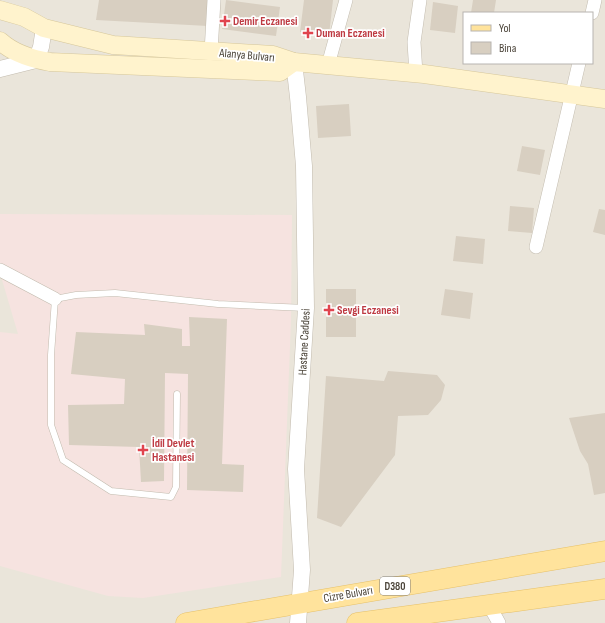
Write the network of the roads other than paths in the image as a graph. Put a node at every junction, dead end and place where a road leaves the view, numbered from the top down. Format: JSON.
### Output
{"nodes":[{"id":1,"x":214,"y":0,"type":"edge"},
{"id":2,"x":346,"y":0,"type":"edge"},
{"id":3,"x":420,"y":0,"type":"edge"},
{"id":4,"x":595,"y":0,"type":"edge"},
{"id":5,"x":2,"y":9,"type":"edge"},
{"id":6,"x":592,"y":12,"type":"edge"},
{"id":7,"x":44,"y":28,"type":"junction"},
{"id":8,"x":0,"y":41,"type":"edge"},
{"id":9,"x":211,"y":52,"type":"junction"},
{"id":10,"x":36,"y":60,"type":"junction"},
{"id":11,"x":294,"y":62,"type":"junction"},
{"id":12,"x":578,"y":64,"type":"edge"},
{"id":13,"x":328,"y":65,"type":"junction"},
{"id":14,"x":0,"y":69,"type":"edge"},
{"id":15,"x":416,"y":74,"type":"junction"},
{"id":16,"x":570,"y":94,"type":"junction"},
{"id":17,"x":605,"y":98,"type":"edge"},
{"id":18,"x":536,"y":247,"type":"dead end"},
{"id":19,"x":0,"y":270,"type":"edge"},
{"id":20,"x":55,"y":299,"type":"junction"},
{"id":21,"x":306,"y":308,"type":"junction"},
{"id":22,"x":177,"y":394,"type":"dead end"},
{"id":23,"x":605,"y":551,"type":"edge"},
{"id":24,"x":605,"y":589,"type":"edge"},
{"id":25,"x":300,"y":602,"type":"junction"},
{"id":26,"x":489,"y":605,"type":"junction"},
{"id":27,"x":186,"y":623,"type":"edge"},
{"id":28,"x":298,"y":623,"type":"edge"},
{"id":29,"x":357,"y":623,"type":"edge"},
{"id":30,"x":499,"y":623,"type":"edge"}],
"edges":[{"from":1,"to":9,"type":"street"},
{"from":2,"to":13,"type":"street"},
{"from":3,"to":15,"type":"street"},
{"from":4,"to":6,"type":"street"},
{"from":5,"to":7,"type":"main road","name":"Alanya Bulvarı"},
{"from":7,"to":9,"type":"main road","name":"Alanya Bulvarı"},
{"from":7,"to":10,"type":"street"},
{"from":8,"to":10,"type":"main road","name":"Alanya Bulvarı"},
{"from":9,"to":11,"type":"main road","name":"Alanya Bulvarı"},
{"from":10,"to":11,"type":"main road","name":"Alanya Bulvarı"},
{"from":10,"to":14,"type":"street"},
{"from":11,"to":13,"type":"main road"},
{"from":11,"to":21,"type":"street","name":"Hastane Caddesi"},
{"from":12,"to":16,"type":"street"},
{"from":13,"to":15,"type":"main road"},
{"from":15,"to":16,"type":"main road"},
{"from":16,"to":17,"type":"main road"},
{"from":16,"to":18,"type":"street"},
{"from":19,"to":20,"type":"street"},
{"from":20,"to":21,"type":"lane"},
{"from":20,"to":22,"type":"lane"},
{"from":21,"to":25,"type":"street","name":"Hastane Caddesi"},
{"from":23,"to":25,"type":"main road","name":"Cizre Bulvarı","number":"D380"},
{"from":24,"to":26,"type":"main road"},
{"from":25,"to":27,"type":"main road","name":"Cizre Bulvarı","number":"D380"},
{"from":25,"to":28,"type":"street","name":"Hastane Caddesi"},
{"from":26,"to":29,"type":"main road"},
{"from":26,"to":30,"type":"street"}]}
